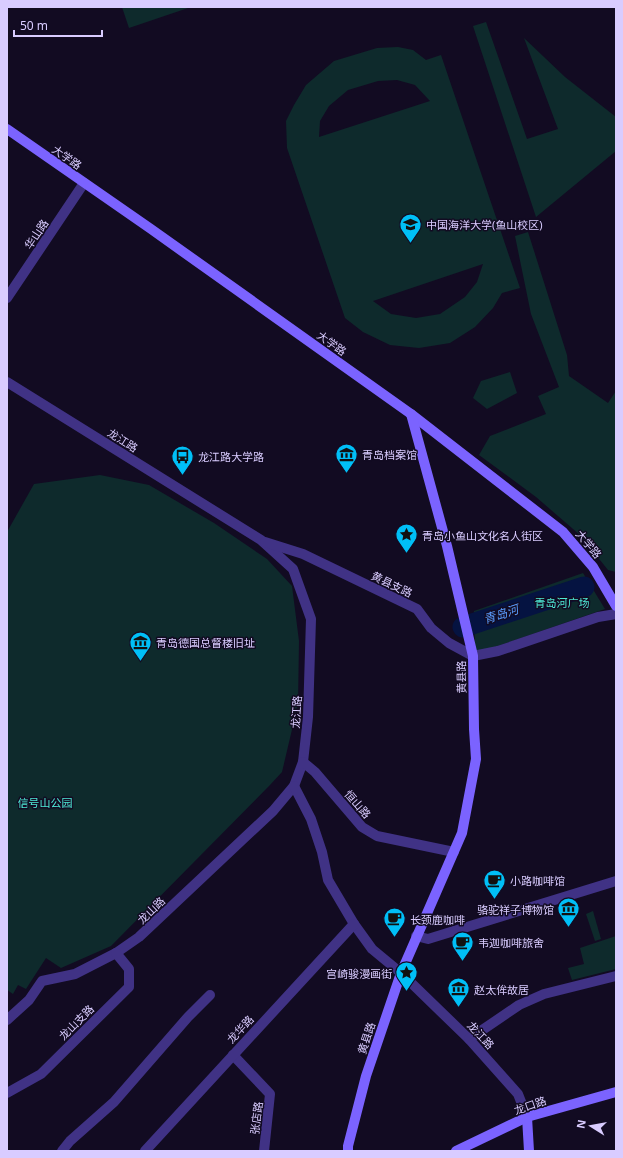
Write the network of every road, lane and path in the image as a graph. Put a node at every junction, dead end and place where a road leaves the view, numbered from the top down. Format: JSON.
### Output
{"nodes":[{"id":1,"x":7,"y":129,"type":"edge"},
{"id":2,"x":84,"y":183,"type":"junction"},
{"id":3,"x":7,"y":298,"type":"edge"},
{"id":4,"x":7,"y":382,"type":"edge"},
{"id":5,"x":411,"y":414,"type":"junction"},
{"id":6,"x":261,"y":540,"type":"junction"},
{"id":7,"x":616,"y":606,"type":"edge"},
{"id":8,"x":616,"y":614,"type":"edge"},
{"id":9,"x":473,"y":656,"type":"junction"},
{"id":10,"x":303,"y":762,"type":"junction"},
{"id":11,"x":294,"y":786,"type":"junction"},
{"id":12,"x":454,"y":852,"type":"junction"},
{"id":13,"x":616,"y":881,"type":"edge"},
{"id":14,"x":354,"y":924,"type":"junction"},
{"id":15,"x":416,"y":936,"type":"junction"},
{"id":16,"x":116,"y":953,"type":"junction"},
{"id":17,"x":400,"y":973,"type":"junction"},
{"id":18,"x":616,"y":976,"type":"edge"},
{"id":19,"x":210,"y":995,"type":"dead end"},
{"id":20,"x":7,"y":1020,"type":"edge"},
{"id":21,"x":470,"y":1039,"type":"junction"},
{"id":22,"x":233,"y":1055,"type":"junction"},
{"id":23,"x":616,"y":1092,"type":"edge"},
{"id":24,"x":7,"y":1093,"type":"edge"},
{"id":25,"x":528,"y":1117,"type":"junction"},
{"id":26,"x":62,"y":1151,"type":"edge"},
{"id":27,"x":145,"y":1151,"type":"edge"},
{"id":28,"x":264,"y":1151,"type":"edge"},
{"id":29,"x":348,"y":1151,"type":"edge"},
{"id":30,"x":456,"y":1151,"type":"edge"},
{"id":31,"x":529,"y":1151,"type":"edge"}],
"edges":[{"from":1,"to":2,"type":"main road","name":"大学路"},
{"from":2,"to":3,"type":"street","name":"华山路"},
{"from":2,"to":5,"type":"main road","name":"大学路"},
{"from":4,"to":6,"type":"street","name":"龙江路"},
{"from":5,"to":7,"type":"main road","name":"大学路"},
{"from":5,"to":9,"type":"main road","name":"黄县路"},
{"from":6,"to":9,"type":"street","name":"黄县支路"},
{"from":6,"to":10,"type":"street","name":"龙江路"},
{"from":8,"to":9,"type":"street"},
{"from":9,"to":12,"type":"main road","name":"黄县路"},
{"from":10,"to":11,"type":"street","name":"龙江路"},
{"from":10,"to":12,"type":"street","name":"恒山路"},
{"from":11,"to":14,"type":"street","name":"龙江路"},
{"from":11,"to":16,"type":"street","name":"龙山路"},
{"from":12,"to":15,"type":"main road","name":"黄县路"},
{"from":13,"to":15,"type":"street"},
{"from":14,"to":17,"type":"street","name":"龙江路"},
{"from":14,"to":22,"type":"street","name":"龙华路"},
{"from":15,"to":17,"type":"main road","name":"黄县路"},
{"from":16,"to":20,"type":"street","name":"龙山路"},
{"from":16,"to":24,"type":"street","name":"龙山支路"},
{"from":17,"to":21,"type":"street","name":"龙江路"},
{"from":17,"to":29,"type":"main road","name":"黄县路"},
{"from":18,"to":21,"type":"street"},
{"from":19,"to":26,"type":"street"},
{"from":21,"to":25,"type":"street","name":"龙江路"},
{"from":22,"to":27,"type":"street","name":"龙华路"},
{"from":22,"to":28,"type":"street","name":"张店路"},
{"from":23,"to":25,"type":"main road","name":"龙口路"},
{"from":25,"to":30,"type":"main road","name":"龙口路"},
{"from":25,"to":31,"type":"main road"}]}
